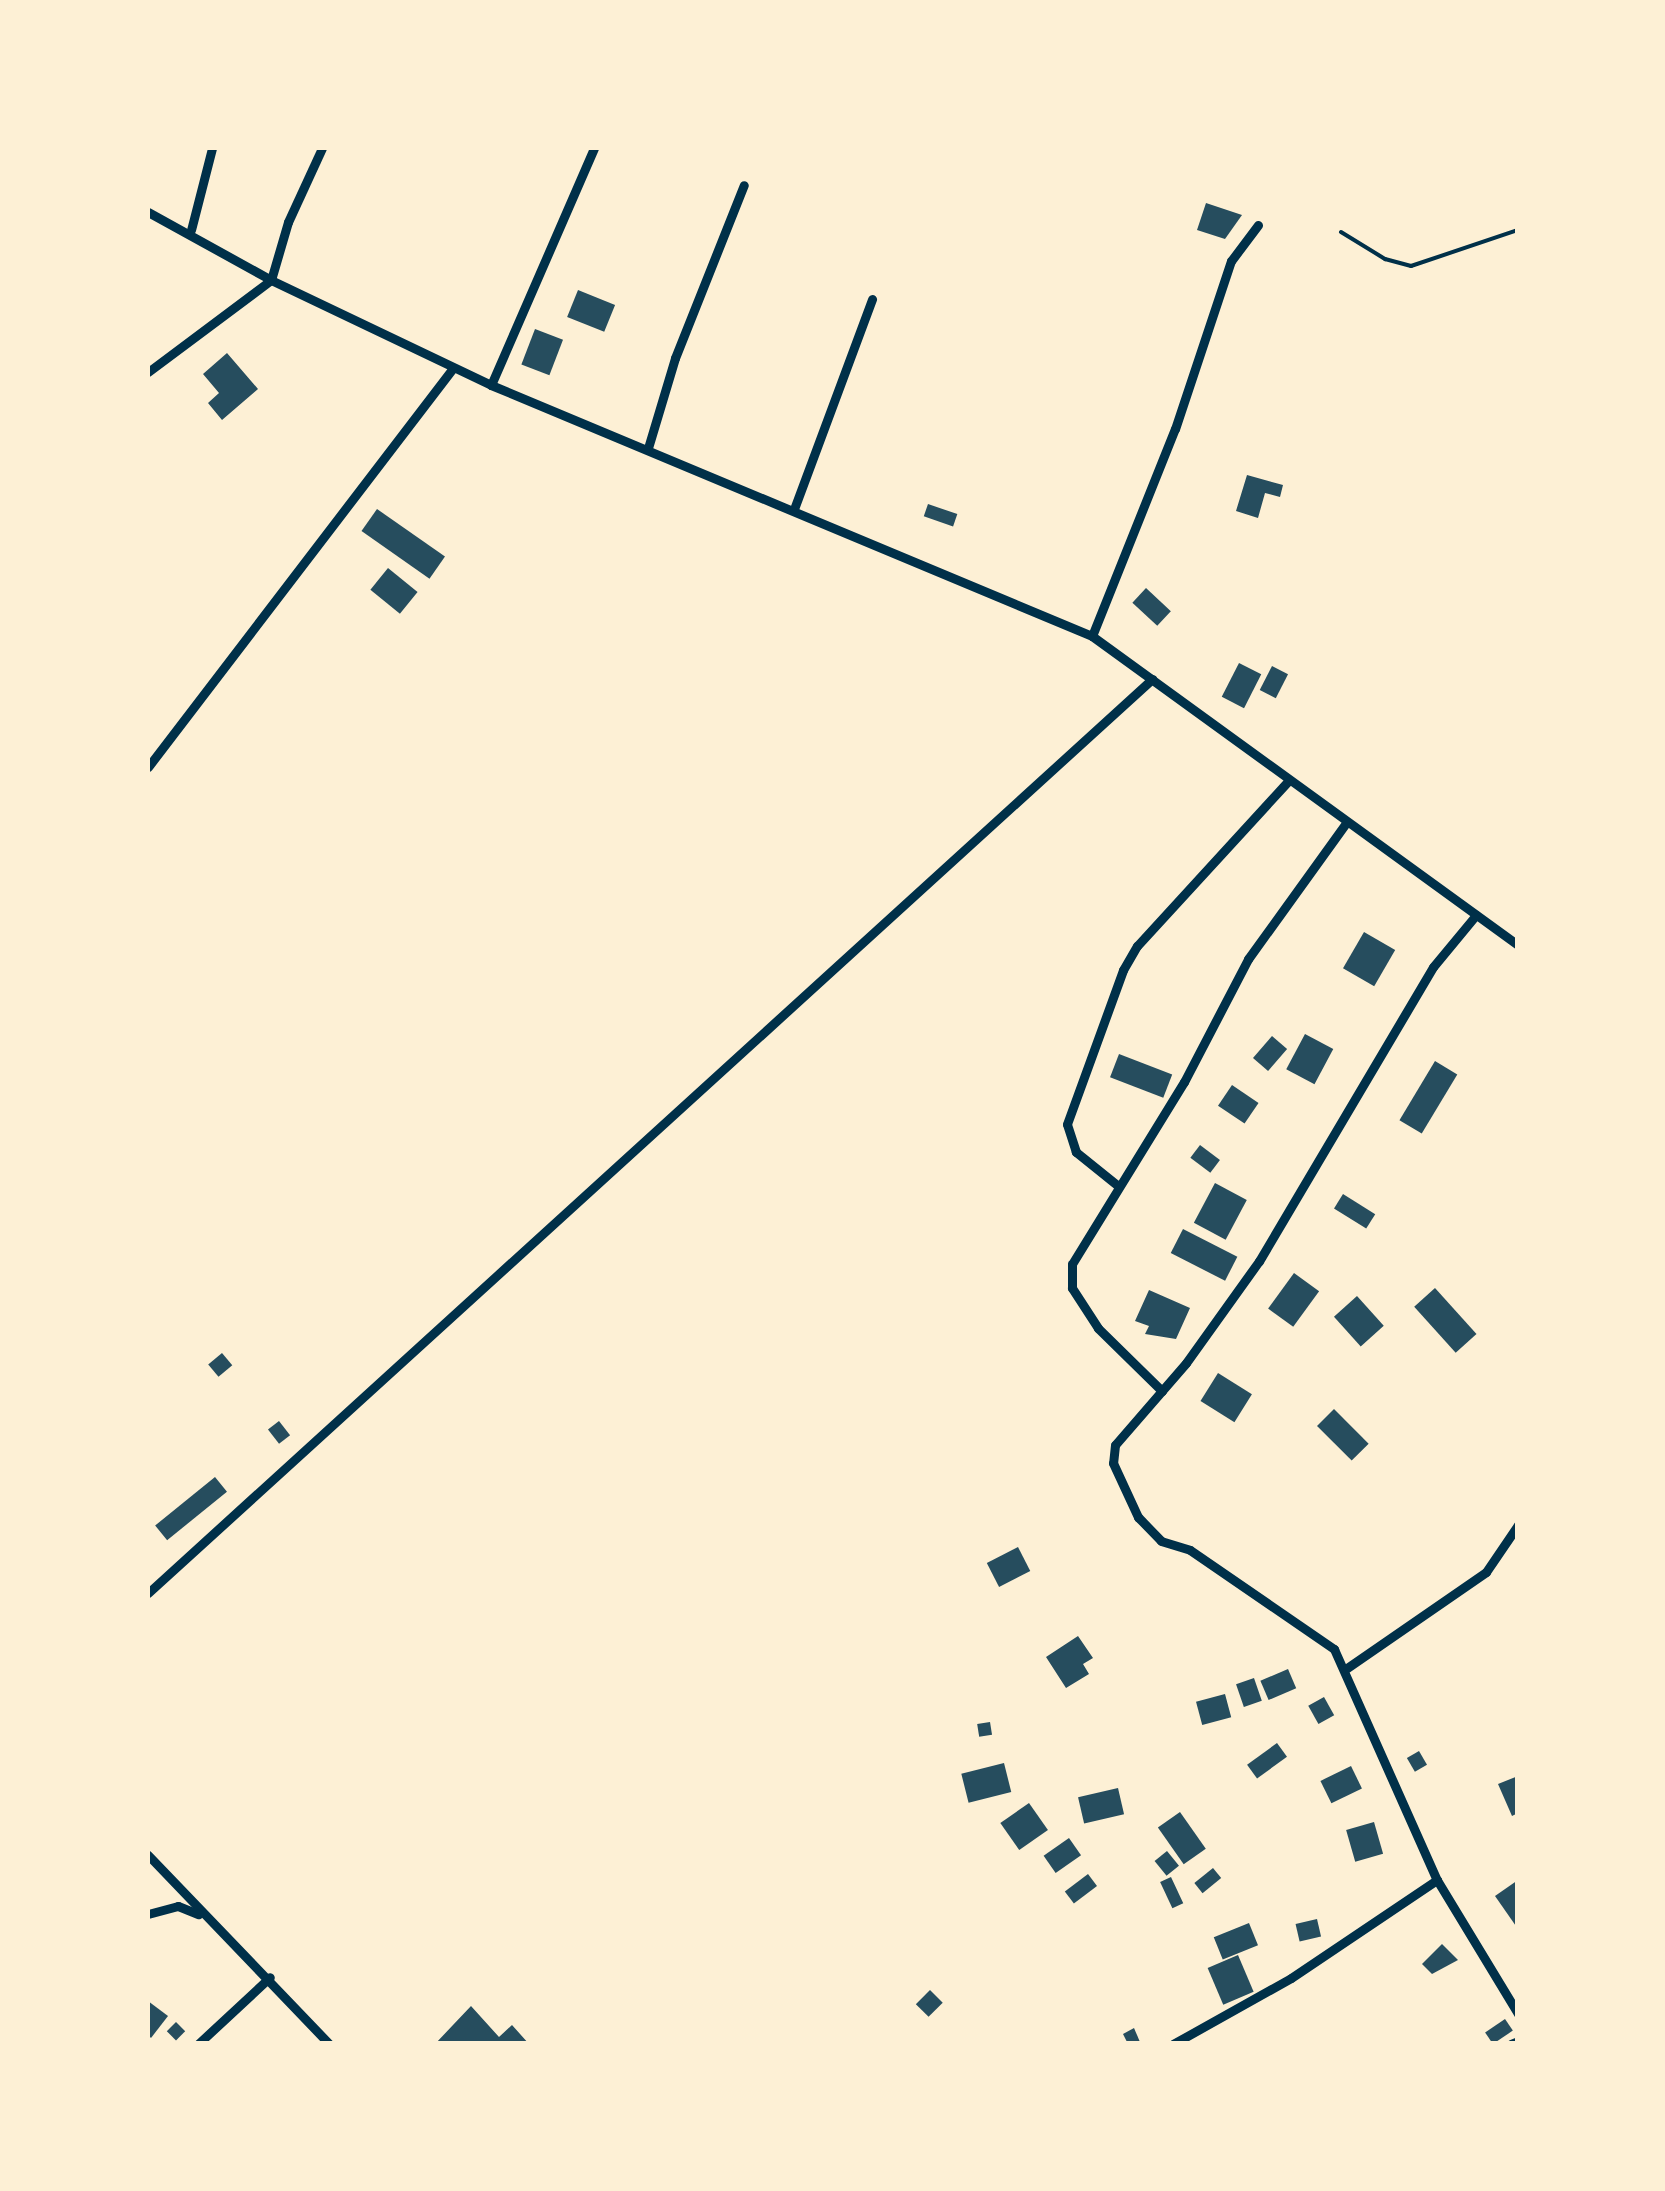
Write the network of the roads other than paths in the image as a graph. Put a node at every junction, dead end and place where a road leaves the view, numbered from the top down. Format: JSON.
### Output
{"nodes":[{"id":1,"x":212,"y":148,"type":"edge"},
{"id":2,"x":322,"y":148,"type":"edge"},
{"id":3,"x":594,"y":148,"type":"edge"},
{"id":4,"x":744,"y":185,"type":"dead end"},
{"id":5,"x":148,"y":212,"type":"edge"},
{"id":6,"x":1258,"y":224,"type":"dead end"},
{"id":7,"x":191,"y":230,"type":"junction"},
{"id":8,"x":271,"y":280,"type":"junction"},
{"id":9,"x":872,"y":299,"type":"dead end"},
{"id":10,"x":453,"y":368,"type":"junction"},
{"id":11,"x":148,"y":372,"type":"edge"},
{"id":12,"x":492,"y":386,"type":"junction"},
{"id":13,"x":648,"y":448,"type":"junction"},
{"id":14,"x":794,"y":510,"type":"junction"},
{"id":15,"x":1092,"y":636,"type":"junction"},
{"id":16,"x":1152,"y":679,"type":"junction"},
{"id":17,"x":148,"y":767,"type":"edge"},
{"id":18,"x":1288,"y":781,"type":"junction"},
{"id":19,"x":1346,"y":823,"type":"junction"},
{"id":20,"x":1476,"y":915,"type":"junction"},
{"id":21,"x":1518,"y":946,"type":"edge"},
{"id":22,"x":1117,"y":1185,"type":"junction"},
{"id":23,"x":1162,"y":1390,"type":"junction"},
{"id":24,"x":1518,"y":1524,"type":"edge"},
{"id":25,"x":148,"y":1593,"type":"edge"},
{"id":26,"x":1348,"y":1668,"type":"junction"},
{"id":27,"x":148,"y":1855,"type":"edge"},
{"id":28,"x":1437,"y":1880,"type":"junction"},
{"id":29,"x":148,"y":1914,"type":"edge"},
{"id":30,"x":200,"y":1915,"type":"junction"},
{"id":31,"x":270,"y":1977,"type":"junction"},
{"id":32,"x":1518,"y":2014,"type":"edge"},
{"id":33,"x":198,"y":2044,"type":"edge"},
{"id":34,"x":330,"y":2044,"type":"edge"},
{"id":35,"x":1173,"y":2044,"type":"edge"}],
"edges":[{"from":1,"to":7,"type":"street"},
{"from":2,"to":8,"type":"street"},
{"from":3,"to":12,"type":"street"},
{"from":4,"to":13,"type":"street"},
{"from":5,"to":7,"type":"street"},
{"from":6,"to":15,"type":"street"},
{"from":7,"to":8,"type":"street"},
{"from":8,"to":10,"type":"street"},
{"from":8,"to":11,"type":"street"},
{"from":9,"to":14,"type":"street"},
{"from":10,"to":12,"type":"street"},
{"from":10,"to":17,"type":"street"},
{"from":12,"to":13,"type":"street"},
{"from":13,"to":14,"type":"street"},
{"from":14,"to":15,"type":"street"},
{"from":15,"to":16,"type":"street"},
{"from":16,"to":18,"type":"street"},
{"from":16,"to":25,"type":"street"},
{"from":18,"to":19,"type":"street"},
{"from":18,"to":22,"type":"street"},
{"from":19,"to":20,"type":"street"},
{"from":19,"to":22,"type":"street"},
{"from":20,"to":21,"type":"street"},
{"from":20,"to":23,"type":"street"},
{"from":22,"to":23,"type":"street"},
{"from":23,"to":26,"type":"street"},
{"from":24,"to":26,"type":"street"},
{"from":26,"to":28,"type":"street"},
{"from":27,"to":30,"type":"street"},
{"from":28,"to":32,"type":"street"},
{"from":28,"to":35,"type":"street"},
{"from":29,"to":30,"type":"street"},
{"from":30,"to":31,"type":"street"},
{"from":31,"to":33,"type":"street"},
{"from":31,"to":34,"type":"street"}]}
